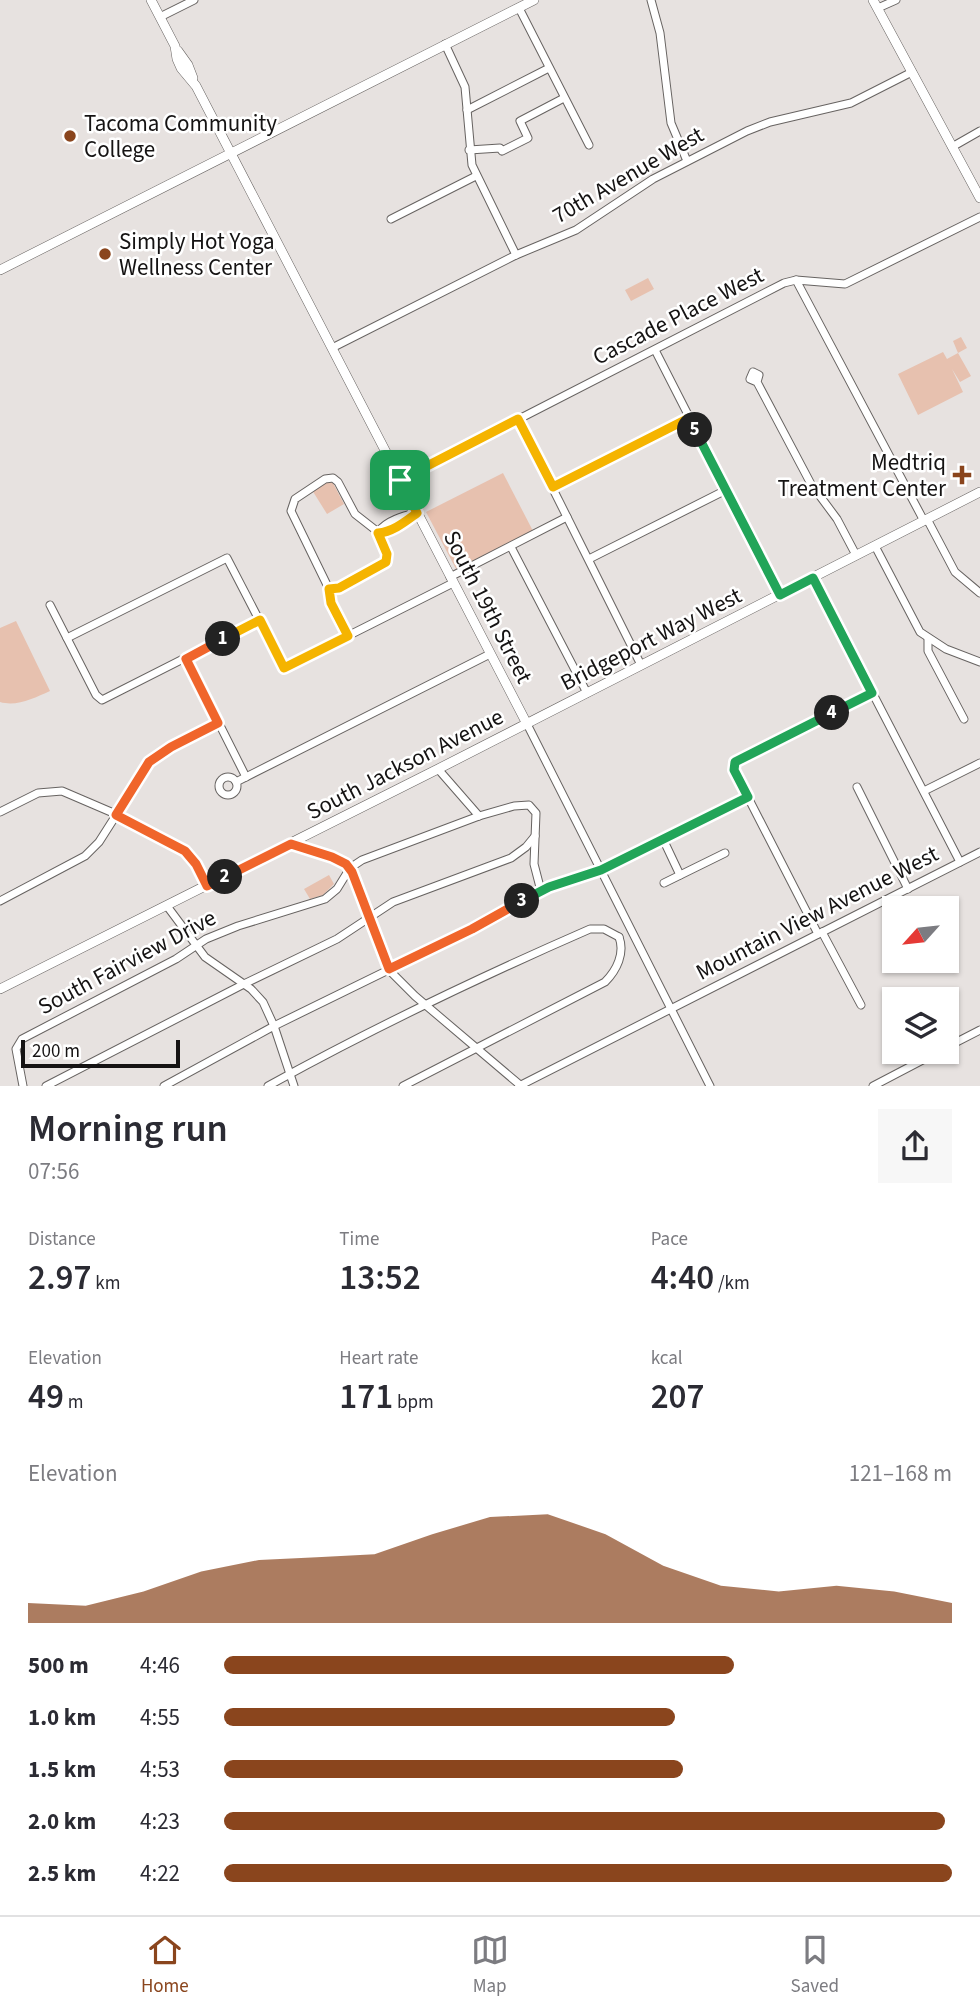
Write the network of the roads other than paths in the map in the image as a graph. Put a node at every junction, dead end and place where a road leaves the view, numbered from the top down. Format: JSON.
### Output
{"nodes":[{"id":1,"x":151,"y":0,"type":"edge"},
{"id":2,"x":194,"y":0,"type":"edge"},
{"id":3,"x":534,"y":0,"type":"edge"},
{"id":4,"x":651,"y":0,"type":"edge"},
{"id":5,"x":896,"y":0,"type":"edge"},
{"id":6,"x":876,"y":4,"type":"edge"},
{"id":7,"x":519,"y":8,"type":"junction"},
{"id":8,"x":160,"y":17,"type":"junction"},
{"id":9,"x":444,"y":44,"type":"junction"},
{"id":10,"x":549,"y":68,"type":"junction"},
{"id":11,"x":912,"y":72,"type":"junction"},
{"id":12,"x":564,"y":99,"type":"junction"},
{"id":13,"x":467,"y":110,"type":"junction"},
{"id":14,"x":980,"y":131,"type":"edge"},
{"id":15,"x":589,"y":145,"type":"dead end"},
{"id":16,"x":951,"y":146,"type":"junction"},
{"id":17,"x":469,"y":150,"type":"junction"},
{"id":18,"x":230,"y":153,"type":"junction"},
{"id":19,"x":687,"y":161,"type":"junction"},
{"id":20,"x":476,"y":176,"type":"junction"},
{"id":21,"x":980,"y":198,"type":"edge"},
{"id":22,"x":980,"y":218,"type":"edge"},
{"id":23,"x":391,"y":219,"type":"dead end"},
{"id":24,"x":516,"y":255,"type":"junction"},
{"id":25,"x":0,"y":270,"type":"edge"},
{"id":26,"x":796,"y":280,"type":"junction"},
{"id":27,"x":332,"y":348,"type":"junction"},
{"id":28,"x":654,"y":350,"type":"junction"},
{"id":29,"x":757,"y":382,"type":"dead end"},
{"id":30,"x":689,"y":418,"type":"junction"},
{"id":31,"x":518,"y":419,"type":"junction"},
{"id":32,"x":400,"y":480,"type":"junction"},
{"id":33,"x":553,"y":487,"type":"junction"},
{"id":34,"x":726,"y":490,"type":"junction"},
{"id":35,"x":980,"y":492,"type":"edge"},
{"id":36,"x":415,"y":513,"type":"junction"},
{"id":37,"x":568,"y":517,"type":"junction"},
{"id":38,"x":926,"y":520,"type":"junction"},
{"id":39,"x":378,"y":533,"type":"junction"},
{"id":40,"x":875,"y":546,"type":"junction"},
{"id":41,"x":511,"y":547,"type":"junction"},
{"id":42,"x":856,"y":555,"type":"junction"},
{"id":43,"x":589,"y":559,"type":"junction"},
{"id":44,"x":813,"y":578,"type":"junction"},
{"id":45,"x":452,"y":580,"type":"junction"},
{"id":46,"x":329,"y":589,"type":"junction"},
{"id":47,"x":980,"y":593,"type":"edge"},
{"id":48,"x":780,"y":595,"type":"junction"},
{"id":49,"x":50,"y":605,"type":"dead end"},
{"id":50,"x":260,"y":620,"type":"junction"},
{"id":51,"x":348,"y":636,"type":"junction"},
{"id":52,"x":67,"y":638,"type":"junction"},
{"id":53,"x":928,"y":639,"type":"junction"},
{"id":54,"x":490,"y":654,"type":"junction"},
{"id":55,"x":186,"y":659,"type":"junction"},
{"id":56,"x":980,"y":662,"type":"edge"},
{"id":57,"x":641,"y":665,"type":"junction"},
{"id":58,"x":587,"y":693,"type":"junction"},
{"id":59,"x":872,"y":693,"type":"junction"},
{"id":60,"x":964,"y":719,"type":"dead end"},
{"id":61,"x":218,"y":723,"type":"junction"},
{"id":62,"x":527,"y":724,"type":"junction"},
{"id":63,"x":980,"y":763,"type":"edge"},
{"id":64,"x":438,"y":769,"type":"junction"},
{"id":65,"x":246,"y":777,"type":"junction"},
{"id":66,"x":236,"y":782,"type":"dead end"},
{"id":67,"x":857,"y":787,"type":"dead end"},
{"id":68,"x":924,"y":791,"type":"junction"},
{"id":69,"x":748,"y":797,"type":"junction"},
{"id":70,"x":0,"y":812,"type":"edge"},
{"id":71,"x":116,"y":815,"type":"junction"},
{"id":72,"x":479,"y":816,"type":"junction"},
{"id":73,"x":536,"y":834,"type":"junction"},
{"id":74,"x":663,"y":839,"type":"junction"},
{"id":75,"x":291,"y":844,"type":"junction"},
{"id":76,"x":980,"y":852,"type":"edge"},
{"id":77,"x":725,"y":853,"type":"dead end"},
{"id":78,"x":960,"y":862,"type":"junction"},
{"id":79,"x":350,"y":868,"type":"junction"},
{"id":80,"x":601,"y":870,"type":"junction"},
{"id":81,"x":680,"y":875,"type":"junction"},
{"id":82,"x":664,"y":883,"type":"dead end"},
{"id":83,"x":207,"y":886,"type":"junction"},
{"id":84,"x":908,"y":889,"type":"junction"},
{"id":85,"x":541,"y":891,"type":"junction"},
{"id":86,"x":0,"y":901,"type":"edge"},
{"id":87,"x":167,"y":906,"type":"junction"},
{"id":88,"x":370,"y":918,"type":"junction"},
{"id":89,"x":632,"y":930,"type":"junction"},
{"id":90,"x":820,"y":933,"type":"junction"},
{"id":91,"x":619,"y":937,"type":"junction"},
{"id":92,"x":195,"y":945,"type":"junction"},
{"id":93,"x":389,"y":969,"type":"junction"},
{"id":94,"x":244,"y":984,"type":"junction"},
{"id":95,"x":0,"y":989,"type":"edge"},
{"id":96,"x":424,"y":1004,"type":"junction"},
{"id":97,"x":861,"y":1005,"type":"dead end"},
{"id":98,"x":671,"y":1008,"type":"junction"},
{"id":99,"x":274,"y":1026,"type":"junction"},
{"id":100,"x":980,"y":1030,"type":"edge"},
{"id":101,"x":959,"y":1041,"type":"edge"},
{"id":102,"x":476,"y":1048,"type":"junction"},
{"id":103,"x":915,"y":1064,"type":"edge"},
{"id":104,"x":290,"y":1074,"type":"junction"},
{"id":105,"x":520,"y":1085,"type":"edge"},
{"id":106,"x":23,"y":1086,"type":"edge"},
{"id":107,"x":46,"y":1086,"type":"edge"},
{"id":108,"x":164,"y":1086,"type":"edge"},
{"id":109,"x":268,"y":1086,"type":"edge"},
{"id":110,"x":294,"y":1086,"type":"edge"},
{"id":111,"x":403,"y":1086,"type":"edge"},
{"id":112,"x":710,"y":1086,"type":"edge"},
{"id":113,"x":873,"y":1086,"type":"edge"}],
"edges":[{"from":1,"to":8,"type":"main road","name":"South 19th Street"},
{"from":2,"to":8,"type":"street"},
{"from":3,"to":7,"type":"main road"},
{"from":4,"to":19,"type":"street"},
{"from":5,"to":6,"type":"street"},
{"from":6,"to":11,"type":"main road"},
{"from":7,"to":9,"type":"main road"},
{"from":7,"to":10,"type":"street"},
{"from":8,"to":18,"type":"main road","name":"South 19th Street"},
{"from":9,"to":13,"type":"street"},
{"from":9,"to":18,"type":"main road"},
{"from":10,"to":12,"type":"street"},
{"from":10,"to":13,"type":"street"},
{"from":11,"to":16,"type":"main road"},
{"from":11,"to":19,"type":"street","name":"70th Avenue West"},
{"from":12,"to":15,"type":"street"},
{"from":12,"to":17,"type":"street"},
{"from":13,"to":17,"type":"street"},
{"from":14,"to":16,"type":"street"},
{"from":16,"to":21,"type":"main road"},
{"from":17,"to":20,"type":"street"},
{"from":18,"to":25,"type":"main road"},
{"from":18,"to":27,"type":"main road","name":"South 19th Street"},
{"from":19,"to":24,"type":"street","name":"70th Avenue West"},
{"from":20,"to":23,"type":"street"},
{"from":20,"to":24,"type":"street"},
{"from":22,"to":26,"type":"street","name":"Cascade Place West"},
{"from":24,"to":27,"type":"street","name":"70th Avenue West"},
{"from":26,"to":28,"type":"street","name":"Cascade Place West"},
{"from":26,"to":38,"type":"street"},
{"from":27,"to":32,"type":"main road","name":"South 19th Street"},
{"from":28,"to":30,"type":"street"},
{"from":28,"to":31,"type":"street","name":"Cascade Place West"},
{"from":29,"to":42,"type":"street"},
{"from":30,"to":33,"type":"street"},
{"from":30,"to":34,"type":"street"},
{"from":31,"to":32,"type":"street","name":"Cascade Place West"},
{"from":31,"to":33,"type":"street"},
{"from":32,"to":36,"type":"main road","name":"South 19th Street"},
{"from":33,"to":37,"type":"street"},
{"from":34,"to":43,"type":"street"},
{"from":34,"to":48,"type":"street"},
{"from":35,"to":38,"type":"main road","name":"Bridgeport Way West"},
{"from":36,"to":39,"type":"street"},
{"from":36,"to":45,"type":"main road","name":"South 19th Street"},
{"from":37,"to":41,"type":"street"},
{"from":37,"to":43,"type":"street"},
{"from":38,"to":40,"type":"main road","name":"Bridgeport Way West"},
{"from":38,"to":47,"type":"street"},
{"from":39,"to":46,"type":"street"},
{"from":39,"to":46,"type":"street"},
{"from":40,"to":42,"type":"main road","name":"Bridgeport Way West"},
{"from":40,"to":53,"type":"street"},
{"from":41,"to":45,"type":"street"},
{"from":41,"to":58,"type":"street"},
{"from":42,"to":44,"type":"main road","name":"Bridgeport Way West"},
{"from":43,"to":57,"type":"street"},
{"from":44,"to":48,"type":"main road","name":"Bridgeport Way West"},
{"from":44,"to":59,"type":"street"},
{"from":45,"to":51,"type":"street"},
{"from":45,"to":54,"type":"main road","name":"South 19th Street"},
{"from":46,"to":51,"type":"street"},
{"from":48,"to":57,"type":"main road","name":"Bridgeport Way West"},
{"from":49,"to":52,"type":"street"},
{"from":50,"to":51,"type":"street"},
{"from":50,"to":52,"type":"street"},
{"from":50,"to":55,"type":"street"},
{"from":52,"to":55,"type":"street"},
{"from":53,"to":56,"type":"street"},
{"from":53,"to":60,"type":"street"},
{"from":54,"to":62,"type":"main road","name":"South 19th Street"},
{"from":54,"to":65,"type":"street"},
{"from":55,"to":61,"type":"street"},
{"from":57,"to":58,"type":"main road","name":"Bridgeport Way West"},
{"from":58,"to":62,"type":"main road","name":"Bridgeport Way West"},
{"from":59,"to":68,"type":"street"},
{"from":59,"to":69,"type":"street"},
{"from":61,"to":65,"type":"street"},
{"from":61,"to":71,"type":"street"},
{"from":62,"to":64,"type":"main road","name":"South Jackson Avenue"},
{"from":62,"to":80,"type":"street","name":"South 19th Street"},
{"from":63,"to":68,"type":"street"},
{"from":64,"to":72,"type":"street"},
{"from":64,"to":75,"type":"main road","name":"South Jackson Avenue"},
{"from":65,"to":66,"type":"street"},
{"from":67,"to":84,"type":"street"},
{"from":68,"to":78,"type":"street"},
{"from":69,"to":74,"type":"street"},
{"from":69,"to":90,"type":"street"},
{"from":70,"to":71,"type":"street"},
{"from":71,"to":83,"type":"street"},
{"from":71,"to":86,"type":"street"},
{"from":72,"to":73,"type":"street","name":"South Fairview Drive"},
{"from":72,"to":79,"type":"street","name":"South Fairview Drive"},
{"from":73,"to":85,"type":"street"},
{"from":73,"to":88,"type":"street"},
{"from":74,"to":80,"type":"street"},
{"from":74,"to":81,"type":"street"},
{"from":75,"to":79,"type":"street"},
{"from":75,"to":83,"type":"main road","name":"South Jackson Avenue"},
{"from":76,"to":78,"type":"street","name":"Mountain View Avenue West"},
{"from":77,"to":81,"type":"street"},
{"from":78,"to":84,"type":"street","name":"Mountain View Avenue West"},
{"from":79,"to":88,"type":"street"},
{"from":79,"to":92,"type":"street","name":"South Fairview Drive"},
{"from":80,"to":85,"type":"street"},
{"from":80,"to":89,"type":"street","name":"South 19th Street"},
{"from":81,"to":82,"type":"street"},
{"from":83,"to":87,"type":"main road","name":"South Jackson Avenue"},
{"from":84,"to":90,"type":"street","name":"Mountain View Avenue West"},
{"from":85,"to":93,"type":"street"},
{"from":87,"to":92,"type":"street"},
{"from":87,"to":95,"type":"main road","name":"South Jackson Avenue"},
{"from":88,"to":93,"type":"street"},
{"from":88,"to":94,"type":"street"},
{"from":89,"to":91,"type":"street"},
{"from":89,"to":98,"type":"street","name":"South 19th Street"},
{"from":90,"to":97,"type":"street"},
{"from":90,"to":98,"type":"street","name":"Mountain View Avenue West"},
{"from":91,"to":96,"type":"street"},
{"from":91,"to":102,"type":"street"},
{"from":92,"to":94,"type":"street"},
{"from":92,"to":106,"type":"street","name":"South Fairview Drive"},
{"from":93,"to":96,"type":"street"},
{"from":93,"to":99,"type":"street"},
{"from":94,"to":99,"type":"street"},
{"from":94,"to":107,"type":"street"},
{"from":96,"to":102,"type":"street"},
{"from":96,"to":104,"type":"street"},
{"from":98,"to":105,"type":"street","name":"Mountain View Avenue West"},
{"from":98,"to":112,"type":"street","name":"South 19th Street"},
{"from":99,"to":104,"type":"street"},
{"from":99,"to":108,"type":"street"},
{"from":100,"to":101,"type":"street"},
{"from":102,"to":105,"type":"street"},
{"from":102,"to":111,"type":"street"},
{"from":103,"to":113,"type":"street"},
{"from":104,"to":109,"type":"street"},
{"from":104,"to":110,"type":"street"}]}
